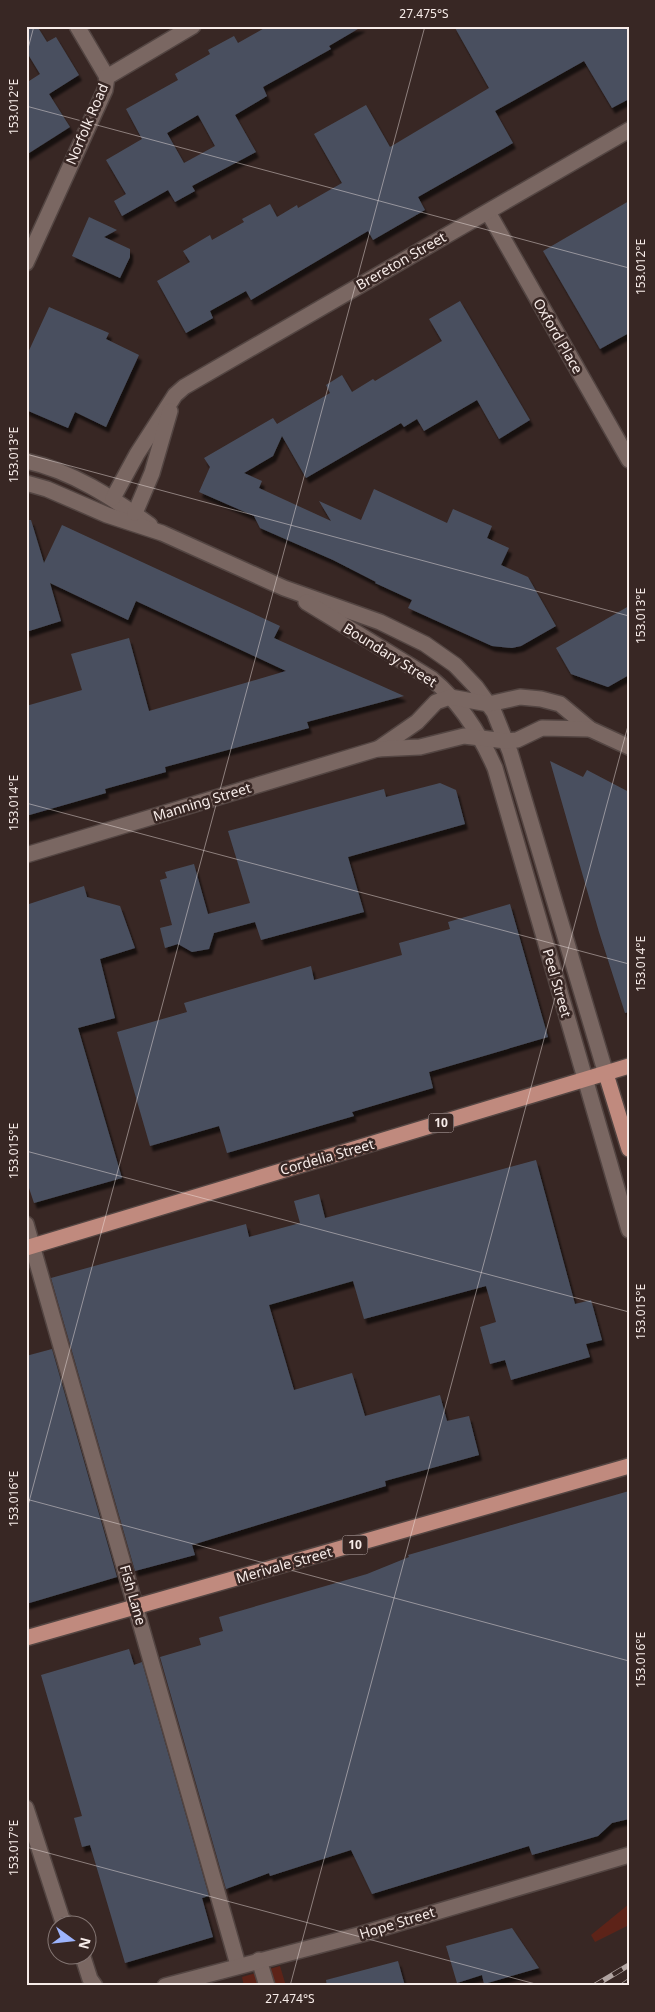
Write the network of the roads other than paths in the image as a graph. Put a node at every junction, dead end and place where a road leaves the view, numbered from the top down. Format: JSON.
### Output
{"nodes":[{"id":1,"x":78,"y":26,"type":"edge"},
{"id":2,"x":193,"y":26,"type":"edge"},
{"id":3,"x":107,"y":77,"type":"junction"},
{"id":4,"x":629,"y":130,"type":"edge"},
{"id":5,"x":488,"y":212,"type":"junction"},
{"id":6,"x":26,"y":263,"type":"edge"},
{"id":7,"x":175,"y":395,"type":"junction"},
{"id":8,"x":629,"y":460,"type":"edge"},
{"id":9,"x":26,"y":461,"type":"edge"},
{"id":10,"x":26,"y":483,"type":"edge"},
{"id":11,"x":114,"y":498,"type":"junction"},
{"id":12,"x":135,"y":514,"type":"junction"},
{"id":13,"x":162,"y":533,"type":"junction"},
{"id":14,"x":284,"y":588,"type":"junction"},
{"id":15,"x":450,"y":697,"type":"junction"},
{"id":16,"x":489,"y":704,"type":"junction"},
{"id":17,"x":590,"y":729,"type":"junction"},
{"id":18,"x":482,"y":738,"type":"junction"},
{"id":19,"x":506,"y":741,"type":"junction"},
{"id":20,"x":629,"y":747,"type":"edge"},
{"id":21,"x":377,"y":749,"type":"junction"},
{"id":22,"x":26,"y":854,"type":"edge"},
{"id":23,"x":629,"y":1066,"type":"edge"},
{"id":24,"x":606,"y":1074,"type":"junction"},
{"id":25,"x":585,"y":1081,"type":"junction"},
{"id":26,"x":629,"y":1149,"type":"edge"},
{"id":27,"x":26,"y":1224,"type":"edge"},
{"id":28,"x":629,"y":1230,"type":"edge"},
{"id":29,"x":29,"y":1247,"type":"edge"},
{"id":30,"x":629,"y":1466,"type":"edge"},
{"id":31,"x":136,"y":1608,"type":"junction"},
{"id":32,"x":26,"y":1638,"type":"edge"},
{"id":33,"x":26,"y":1808,"type":"edge"},
{"id":34,"x":629,"y":1856,"type":"edge"},
{"id":35,"x":60,"y":1914,"type":"edge"},
{"id":36,"x":260,"y":1960,"type":"junction"},
{"id":37,"x":85,"y":1964,"type":"edge"},
{"id":38,"x":238,"y":1966,"type":"junction"},
{"id":39,"x":95,"y":1986,"type":"edge"},
{"id":40,"x":165,"y":1986,"type":"edge"},
{"id":41,"x":267,"y":1986,"type":"edge"}],
"edges":[{"from":1,"to":3,"type":"street"},
{"from":2,"to":3,"type":"street","name":"Norfolk Road"},
{"from":3,"to":6,"type":"street","name":"Norfolk Road"},
{"from":4,"to":5,"type":"street","name":"Brereton Street"},
{"from":5,"to":7,"type":"street","name":"Brereton Street"},
{"from":5,"to":8,"type":"street","name":"Oxford Place"},
{"from":7,"to":11,"type":"street","name":"Brereton Street"},
{"from":7,"to":12,"type":"street"},
{"from":9,"to":11,"type":"street","name":"Boundary Street"},
{"from":10,"to":13,"type":"street","name":"Boundary Street"},
{"from":11,"to":12,"type":"street","name":"Boundary Street"},
{"from":12,"to":13,"type":"street","name":"Boundary Street"},
{"from":13,"to":14,"type":"street","name":"Boundary Street"},
{"from":14,"to":15,"type":"street","name":"Boundary Street"},
{"from":14,"to":16,"type":"street","name":"Boundary Street"},
{"from":15,"to":16,"type":"street"},
{"from":15,"to":18,"type":"street","name":"Boundary Street"},
{"from":15,"to":21,"type":"street","name":"Manning Street"},
{"from":16,"to":17,"type":"street"},
{"from":16,"to":19,"type":"street","name":"Boundary Street"},
{"from":17,"to":19,"type":"street"},
{"from":17,"to":20,"type":"street"},
{"from":18,"to":19,"type":"street","name":"Manning Street"},
{"from":18,"to":21,"type":"street","name":"Manning Street"},
{"from":18,"to":25,"type":"street","name":"Peel Street"},
{"from":19,"to":24,"type":"street","name":"Peel Street"},
{"from":21,"to":22,"type":"street","name":"Manning Street"},
{"from":23,"to":24,"type":"main road","name":"Cordelia Street"},
{"from":24,"to":25,"type":"main road","name":"Cordelia Street","number":"10"},
{"from":24,"to":26,"type":"main road","name":"Peel Street"},
{"from":25,"to":28,"type":"street","name":"Peel Street"},
{"from":25,"to":29,"type":"main road","name":"Cordelia Street","number":"10"},
{"from":27,"to":29,"type":"street","name":"Fish Lane"},
{"from":29,"to":31,"type":"street","name":"Fish Lane"},
{"from":30,"to":31,"type":"main road","name":"Merivale Street","number":"10"},
{"from":31,"to":32,"type":"main road","name":"Merivale Street","number":"10"},
{"from":31,"to":38,"type":"street","name":"Fish Lane"},
{"from":33,"to":35,"type":"street"},
{"from":34,"to":36,"type":"street","name":"Hope Street"},
{"from":36,"to":38,"type":"street","name":"Hope Street"},
{"from":36,"to":41,"type":"street"},
{"from":37,"to":39,"type":"street"},
{"from":38,"to":40,"type":"street","name":"Hope Street"}]}
